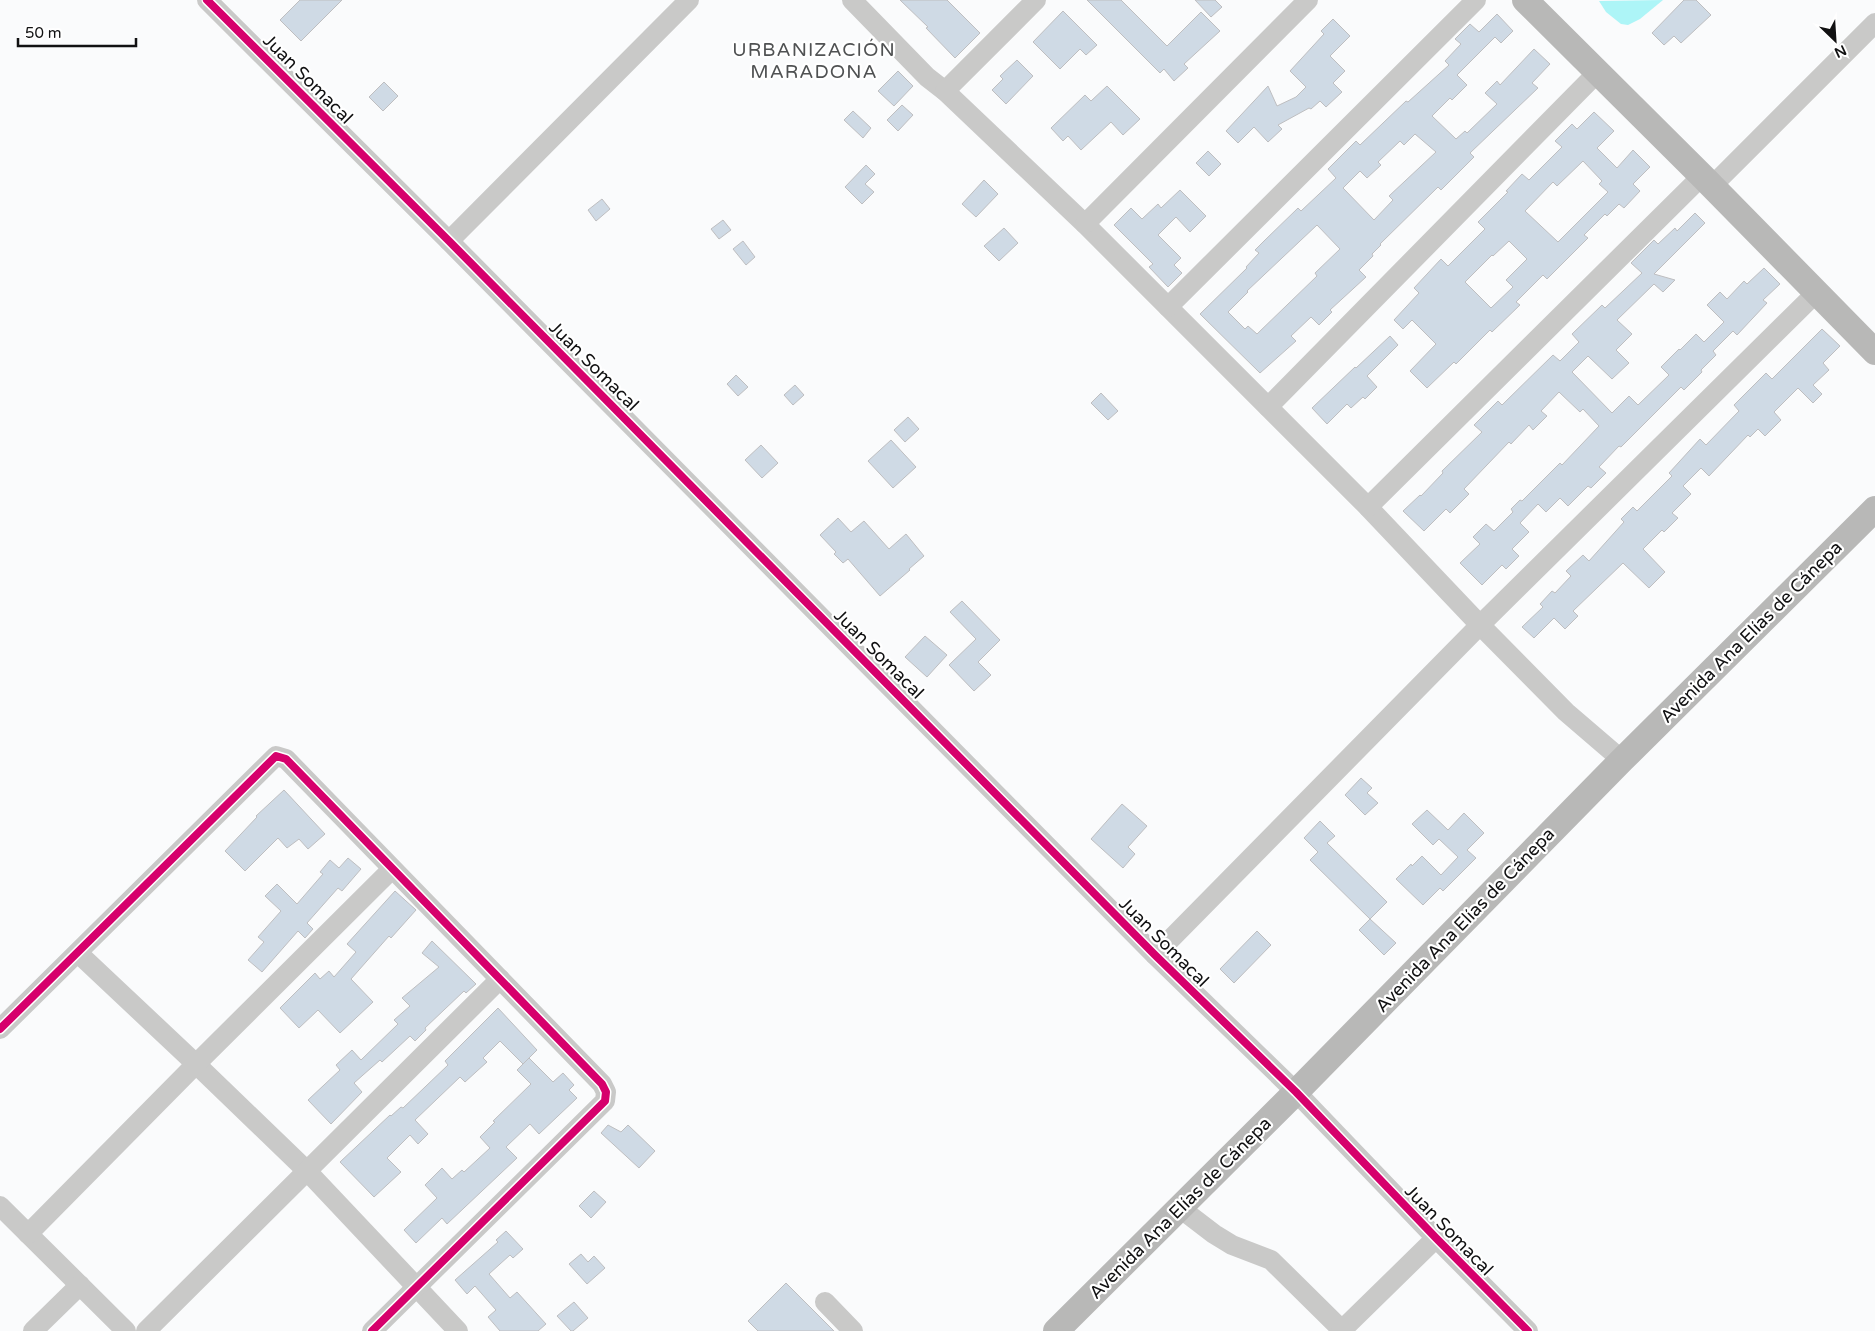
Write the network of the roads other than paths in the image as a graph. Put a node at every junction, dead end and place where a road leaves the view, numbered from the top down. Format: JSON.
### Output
{"nodes":[{"id":1,"x":207,"y":0,"type":"edge"},
{"id":2,"x":688,"y":0,"type":"edge"},
{"id":3,"x":852,"y":0,"type":"edge"},
{"id":4,"x":1036,"y":0,"type":"edge"},
{"id":5,"x":1308,"y":0,"type":"edge"},
{"id":6,"x":1476,"y":0,"type":"edge"},
{"id":7,"x":1525,"y":0,"type":"edge"},
{"id":8,"x":1875,"y":22,"type":"edge"},
{"id":9,"x":1598,"y":72,"type":"junction"},
{"id":10,"x":945,"y":91,"type":"junction"},
{"id":11,"x":1707,"y":181,"type":"junction"},
{"id":12,"x":1085,"y":224,"type":"junction"},
{"id":13,"x":449,"y":241,"type":"junction"},
{"id":14,"x":1817,"y":292,"type":"junction"},
{"id":15,"x":1168,"y":307,"type":"junction"},
{"id":16,"x":1875,"y":352,"type":"edge"},
{"id":17,"x":1268,"y":407,"type":"junction"},
{"id":18,"x":1368,"y":507,"type":"junction"},
{"id":19,"x":1875,"y":509,"type":"edge"},
{"id":20,"x":1480,"y":625,"type":"junction"},
{"id":21,"x":1622,"y":760,"type":"junction"},
{"id":22,"x":392,"y":869,"type":"junction"},
{"id":23,"x":78,"y":953,"type":"junction"},
{"id":24,"x":1156,"y":955,"type":"junction"},
{"id":25,"x":500,"y":979,"type":"junction"},
{"id":26,"x":0,"y":1029,"type":"edge"},
{"id":27,"x":196,"y":1064,"type":"junction"},
{"id":28,"x":1296,"y":1092,"type":"junction"},
{"id":29,"x":306,"y":1171,"type":"junction"},
{"id":30,"x":0,"y":1206,"type":"edge"},
{"id":31,"x":1180,"y":1208,"type":"junction"},
{"id":32,"x":28,"y":1234,"type":"junction"},
{"id":33,"x":1436,"y":1238,"type":"junction"},
{"id":34,"x":80,"y":1286,"type":"junction"},
{"id":35,"x":416,"y":1287,"type":"junction"},
{"id":36,"x":825,"y":1302,"type":"dead end"},
{"id":37,"x":33,"y":1331,"type":"edge"},
{"id":38,"x":126,"y":1331,"type":"edge"},
{"id":39,"x":146,"y":1331,"type":"edge"},
{"id":40,"x":372,"y":1331,"type":"edge"},
{"id":41,"x":458,"y":1331,"type":"edge"},
{"id":42,"x":853,"y":1331,"type":"edge"},
{"id":43,"x":1056,"y":1331,"type":"edge"},
{"id":44,"x":1342,"y":1331,"type":"edge"},
{"id":45,"x":1528,"y":1331,"type":"edge"}],
"edges":[{"from":1,"to":13,"type":"street","name":"Juan Somacal"},
{"from":2,"to":13,"type":"street"},
{"from":3,"to":10,"type":"street"},
{"from":4,"to":10,"type":"street"},
{"from":5,"to":12,"type":"street"},
{"from":6,"to":15,"type":"street"},
{"from":7,"to":9,"type":"main road"},
{"from":8,"to":11,"type":"street"},
{"from":9,"to":11,"type":"main road"},
{"from":9,"to":17,"type":"street"},
{"from":10,"to":12,"type":"street"},
{"from":11,"to":14,"type":"main road"},
{"from":11,"to":18,"type":"street"},
{"from":12,"to":15,"type":"street"},
{"from":13,"to":24,"type":"street","name":"Juan Somacal"},
{"from":14,"to":16,"type":"main road"},
{"from":14,"to":20,"type":"street"},
{"from":15,"to":17,"type":"street"},
{"from":17,"to":18,"type":"street"},
{"from":18,"to":20,"type":"street"},
{"from":19,"to":21,"type":"main road","name":"Avenida Ana Elías de Cánepa"},
{"from":20,"to":21,"type":"street"},
{"from":20,"to":24,"type":"street"},
{"from":21,"to":28,"type":"main road","name":"Avenida Ana Elías de Cánepa"},
{"from":22,"to":23,"type":"street"},
{"from":22,"to":25,"type":"street"},
{"from":22,"to":27,"type":"street"},
{"from":23,"to":26,"type":"street"},
{"from":23,"to":27,"type":"street"},
{"from":24,"to":28,"type":"street","name":"Juan Somacal"},
{"from":25,"to":29,"type":"street"},
{"from":25,"to":35,"type":"street"},
{"from":27,"to":29,"type":"street"},
{"from":27,"to":32,"type":"street"},
{"from":28,"to":31,"type":"main road","name":"Avenida Ana Elías de Cánepa"},
{"from":28,"to":33,"type":"street","name":"Juan Somacal"},
{"from":29,"to":35,"type":"street"},
{"from":29,"to":39,"type":"street"},
{"from":30,"to":32,"type":"street"},
{"from":31,"to":43,"type":"main road","name":"Avenida Ana Elías de Cánepa"},
{"from":31,"to":44,"type":"street"},
{"from":32,"to":34,"type":"street"},
{"from":33,"to":44,"type":"street"},
{"from":33,"to":45,"type":"street","name":"Juan Somacal"},
{"from":34,"to":37,"type":"street"},
{"from":34,"to":38,"type":"street"},
{"from":35,"to":40,"type":"street"},
{"from":35,"to":41,"type":"street"},
{"from":36,"to":42,"type":"street"}]}
